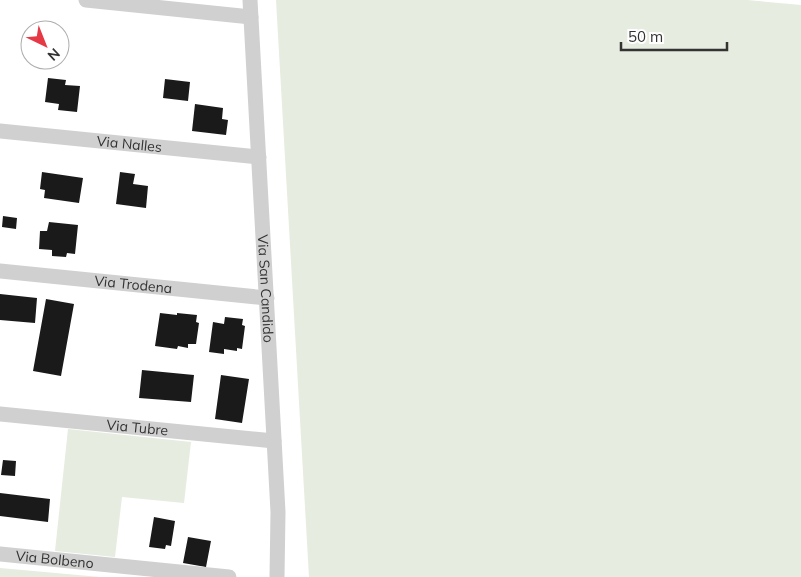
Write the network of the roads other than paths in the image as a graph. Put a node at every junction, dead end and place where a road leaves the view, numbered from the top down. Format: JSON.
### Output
{"nodes":[{"id":1,"x":86,"y":0,"type":"edge"},
{"id":2,"x":250,"y":0,"type":"edge"},
{"id":3,"x":251,"y":17,"type":"junction"},
{"id":4,"x":0,"y":131,"type":"edge"},
{"id":5,"x":259,"y":157,"type":"junction"},
{"id":6,"x":0,"y":271,"type":"edge"},
{"id":7,"x":266,"y":298,"type":"junction"},
{"id":8,"x":0,"y":414,"type":"edge"},
{"id":9,"x":274,"y":441,"type":"junction"},
{"id":10,"x":0,"y":554,"type":"edge"},
{"id":11,"x":229,"y":577,"type":"edge"},
{"id":12,"x":277,"y":577,"type":"edge"}],
"edges":[{"from":1,"to":3,"type":"street"},
{"from":2,"to":3,"type":"street","name":"Via San Candido"},
{"from":3,"to":5,"type":"street","name":"Via San Candido"},
{"from":4,"to":5,"type":"street","name":"Via Nalles"},
{"from":5,"to":7,"type":"street","name":"Via San Candido"},
{"from":6,"to":7,"type":"street","name":"Via Trodena"},
{"from":7,"to":9,"type":"street","name":"Via San Candido"},
{"from":8,"to":9,"type":"street","name":"Via Tubre"},
{"from":9,"to":12,"type":"street","name":"Via San Candido"},
{"from":10,"to":11,"type":"street","name":"Via Bolbeno"}]}
